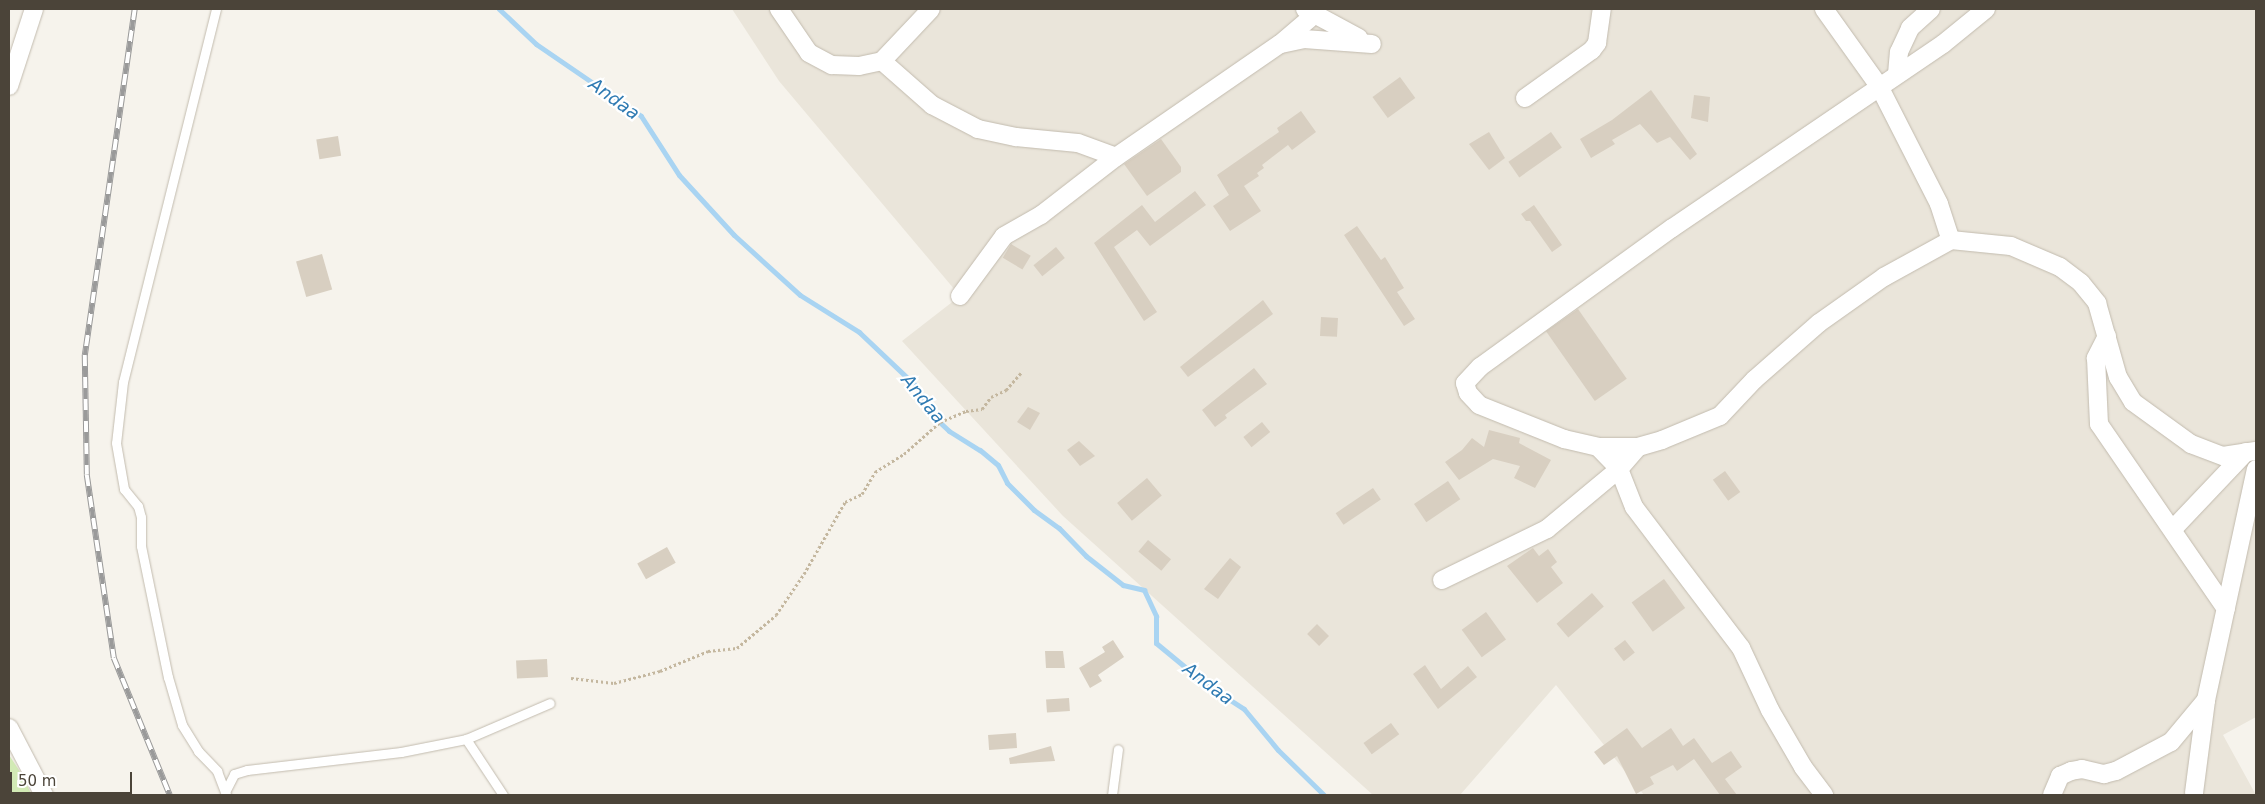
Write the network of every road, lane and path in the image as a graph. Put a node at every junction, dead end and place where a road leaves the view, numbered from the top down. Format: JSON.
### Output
{"nodes":[{"id":1,"x":34,"y":9,"type":"edge"},
{"id":2,"x":216,"y":9,"type":"edge"},
{"id":3,"x":779,"y":9,"type":"edge"},
{"id":4,"x":932,"y":9,"type":"edge"},
{"id":5,"x":1602,"y":9,"type":"edge"},
{"id":6,"x":1824,"y":9,"type":"edge"},
{"id":7,"x":1931,"y":9,"type":"edge"},
{"id":8,"x":1986,"y":9,"type":"edge"},
{"id":9,"x":1309,"y":12,"type":"edge"},
{"id":10,"x":1280,"y":44,"type":"junction"},
{"id":11,"x":882,"y":61,"type":"junction"},
{"id":12,"x":1897,"y":74,"type":"junction"},
{"id":13,"x":9,"y":86,"type":"edge"},
{"id":14,"x":1879,"y":86,"type":"junction"},
{"id":15,"x":1525,"y":98,"type":"dead end"},
{"id":16,"x":1116,"y":157,"type":"junction"},
{"id":17,"x":1952,"y":240,"type":"junction"},
{"id":18,"x":960,"y":296,"type":"dead end"},
{"id":19,"x":2107,"y":336,"type":"junction"},
{"id":20,"x":1021,"y":373,"type":"dead end"},
{"id":21,"x":1598,"y":447,"type":"junction"},
{"id":22,"x":1638,"y":447,"type":"junction"},
{"id":23,"x":2251,"y":452,"type":"edge"},
{"id":24,"x":1619,"y":469,"type":"junction"},
{"id":25,"x":2256,"y":469,"type":"edge"},
{"id":26,"x":2192,"y":507,"type":"junction"},
{"id":27,"x":2158,"y":509,"type":"junction"},
{"id":28,"x":2173,"y":529,"type":"junction"},
{"id":29,"x":1442,"y":580,"type":"dead end"},
{"id":30,"x":2226,"y":609,"type":"junction"},
{"id":31,"x":571,"y":678,"type":"dead end"},
{"id":32,"x":2206,"y":700,"type":"junction"},
{"id":33,"x":550,"y":703,"type":"dead end"},
{"id":34,"x":9,"y":728,"type":"edge"},
{"id":35,"x":466,"y":739,"type":"junction"},
{"id":36,"x":1118,"y":749,"type":"dead end"},
{"id":37,"x":226,"y":793,"type":"edge"},
{"id":38,"x":2194,"y":794,"type":"dead end"},
{"id":39,"x":44,"y":795,"type":"edge"},
{"id":40,"x":503,"y":795,"type":"edge"},
{"id":41,"x":1112,"y":795,"type":"edge"},
{"id":42,"x":1824,"y":795,"type":"edge"},
{"id":43,"x":2052,"y":795,"type":"edge"}],
"edges":[{"from":1,"to":13,"type":"street"},
{"from":2,"to":37,"type":"lane"},
{"from":3,"to":11,"type":"street"},
{"from":4,"to":11,"type":"street"},
{"from":5,"to":15,"type":"street"},
{"from":6,"to":14,"type":"street"},
{"from":7,"to":12,"type":"street"},
{"from":8,"to":12,"type":"street"},
{"from":9,"to":10,"type":"street"},
{"from":9,"to":10,"type":"street"},
{"from":10,"to":16,"type":"street"},
{"from":11,"to":16,"type":"street"},
{"from":12,"to":14,"type":"street"},
{"from":14,"to":17,"type":"street"},
{"from":14,"to":21,"type":"street"},
{"from":16,"to":18,"type":"street"},
{"from":17,"to":19,"type":"street"},
{"from":17,"to":22,"type":"street"},
{"from":19,"to":23,"type":"street"},
{"from":19,"to":27,"type":"street"},
{"from":20,"to":31,"type":"path"},
{"from":21,"to":22,"type":"street"},
{"from":21,"to":24,"type":"street"},
{"from":22,"to":24,"type":"street"},
{"from":23,"to":26,"type":"street"},
{"from":24,"to":29,"type":"street"},
{"from":24,"to":42,"type":"street"},
{"from":25,"to":30,"type":"street"},
{"from":26,"to":27,"type":"street"},
{"from":26,"to":28,"type":"street"},
{"from":27,"to":28,"type":"street"},
{"from":28,"to":30,"type":"street"},
{"from":30,"to":32,"type":"street"},
{"from":32,"to":38,"type":"street"},
{"from":32,"to":43,"type":"street"},
{"from":33,"to":35,"type":"lane"},
{"from":34,"to":39,"type":"street"},
{"from":35,"to":37,"type":"lane"},
{"from":35,"to":40,"type":"lane"},
{"from":36,"to":41,"type":"lane"}]}
